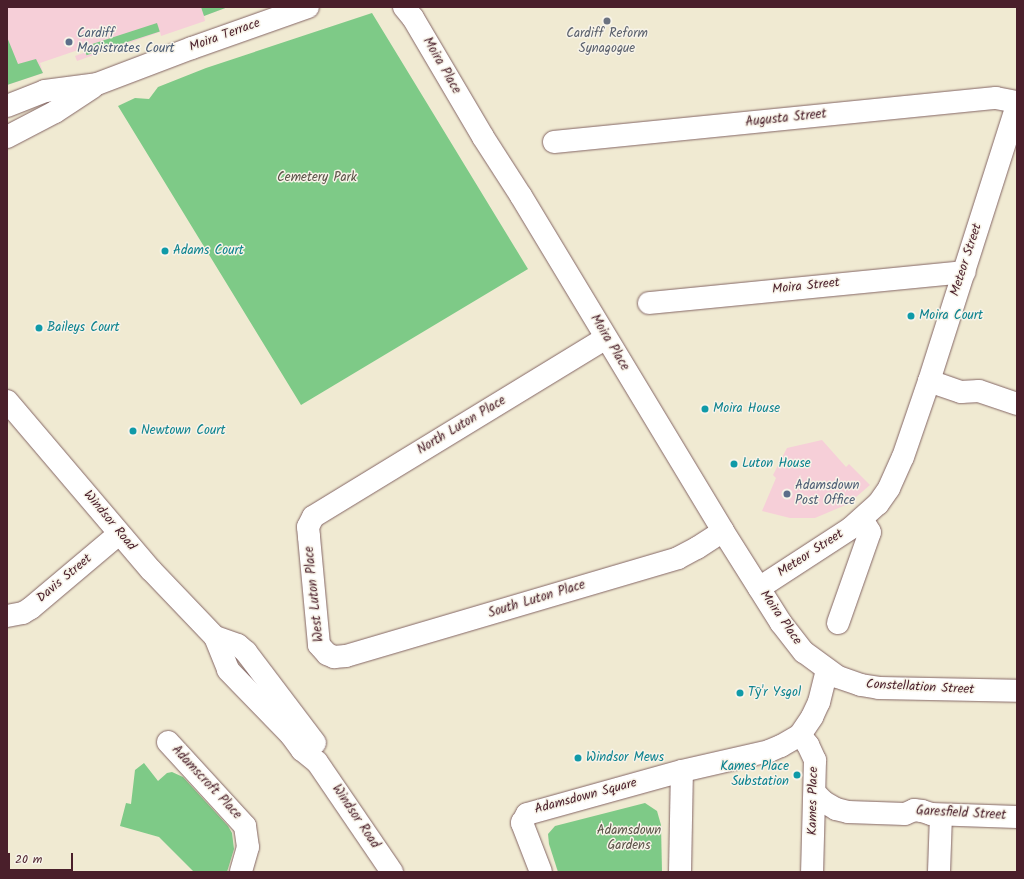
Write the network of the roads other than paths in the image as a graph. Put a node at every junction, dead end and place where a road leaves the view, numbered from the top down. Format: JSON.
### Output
{"nodes":[{"id":1,"x":308,"y":7,"type":"edge"},
{"id":2,"x":404,"y":7,"type":"edge"},
{"id":3,"x":97,"y":84,"type":"junction"},
{"id":4,"x":1017,"y":102,"type":"edge"},
{"id":5,"x":7,"y":106,"type":"edge"},
{"id":6,"x":1017,"y":106,"type":"edge"},
{"id":7,"x":7,"y":137,"type":"edge"},
{"id":8,"x":554,"y":142,"type":"dead end"},
{"id":9,"x":1010,"y":152,"type":"edge"},
{"id":10,"x":964,"y":272,"type":"junction"},
{"id":11,"x":649,"y":303,"type":"dead end"},
{"id":12,"x":606,"y":338,"type":"junction"},
{"id":13,"x":929,"y":381,"type":"junction"},
{"id":14,"x":7,"y":401,"type":"edge"},
{"id":15,"x":1017,"y":404,"type":"edge"},
{"id":16,"x":317,"y":513,"type":"joint"},
{"id":17,"x":862,"y":519,"type":"junction"},
{"id":18,"x":723,"y":531,"type":"junction"},
{"id":19,"x":119,"y":534,"type":"junction"},
{"id":20,"x":759,"y":588,"type":"junction"},
{"id":21,"x":7,"y":616,"type":"edge"},
{"id":22,"x":838,"y":623,"type":"dead end"},
{"id":23,"x":346,"y":656,"type":"joint"},
{"id":24,"x":827,"y":670,"type":"junction"},
{"id":25,"x":1017,"y":691,"type":"edge"},
{"id":26,"x":800,"y":735,"type":"junction"},
{"id":27,"x":168,"y":742,"type":"dead end"},
{"id":28,"x":682,"y":771,"type":"junction"},
{"id":29,"x":815,"y":793,"type":"junction"},
{"id":30,"x":941,"y":815,"type":"junction"},
{"id":31,"x":1017,"y":817,"type":"edge"},
{"id":32,"x":242,"y":872,"type":"edge"},
{"id":33,"x":392,"y":872,"type":"edge"},
{"id":34,"x":541,"y":872,"type":"edge"},
{"id":35,"x":680,"y":872,"type":"edge"},
{"id":36,"x":812,"y":872,"type":"edge"},
{"id":37,"x":939,"y":872,"type":"edge"}],
"edges":[{"from":1,"to":3,"type":"street","name":"Moira Terrace"},
{"from":2,"to":12,"type":"street","name":"Moira Place"},
{"from":3,"to":5,"type":"street","name":"Moira Terrace"},
{"from":3,"to":7,"type":"street","name":"Moira Terrace"},
{"from":4,"to":8,"type":"street","name":"Augusta Street"},
{"from":6,"to":9,"type":"street","name":"Meteor Street"},
{"from":9,"to":10,"type":"street","name":"Meteor Street"},
{"from":10,"to":11,"type":"street","name":"Moira Street"},
{"from":10,"to":13,"type":"street","name":"Meteor Street"},
{"from":12,"to":16,"type":"street","name":"North Luton Place"},
{"from":12,"to":18,"type":"street","name":"Moira Place"},
{"from":13,"to":15,"type":"street"},
{"from":13,"to":17,"type":"street","name":"Meteor Street"},
{"from":14,"to":19,"type":"street","name":"Windsor Road"},
{"from":16,"to":23,"type":"street","name":"West Luton Place"},
{"from":17,"to":20,"type":"street","name":"Meteor Street"},
{"from":17,"to":22,"type":"street"},
{"from":18,"to":20,"type":"street","name":"Moira Place"},
{"from":18,"to":23,"type":"street","name":"South Luton Place"},
{"from":19,"to":21,"type":"street","name":"Davis Street"},
{"from":19,"to":33,"type":"street","name":"Windsor Road"},
{"from":20,"to":24,"type":"street","name":"Moira Place"},
{"from":24,"to":25,"type":"street","name":"Constellation Street"},
{"from":24,"to":26,"type":"street"},
{"from":26,"to":28,"type":"street","name":"Adamsdown Square"},
{"from":26,"to":29,"type":"street","name":"Kames Place"},
{"from":27,"to":32,"type":"street","name":"Adamscroft Place"},
{"from":28,"to":34,"type":"street","name":"Adamsdown Square"},
{"from":28,"to":35,"type":"street"},
{"from":29,"to":30,"type":"street","name":"Garesfield Street"},
{"from":29,"to":36,"type":"street","name":"Kames Place"},
{"from":30,"to":31,"type":"street","name":"Garesfield Street"},
{"from":30,"to":37,"type":"street"}]}
